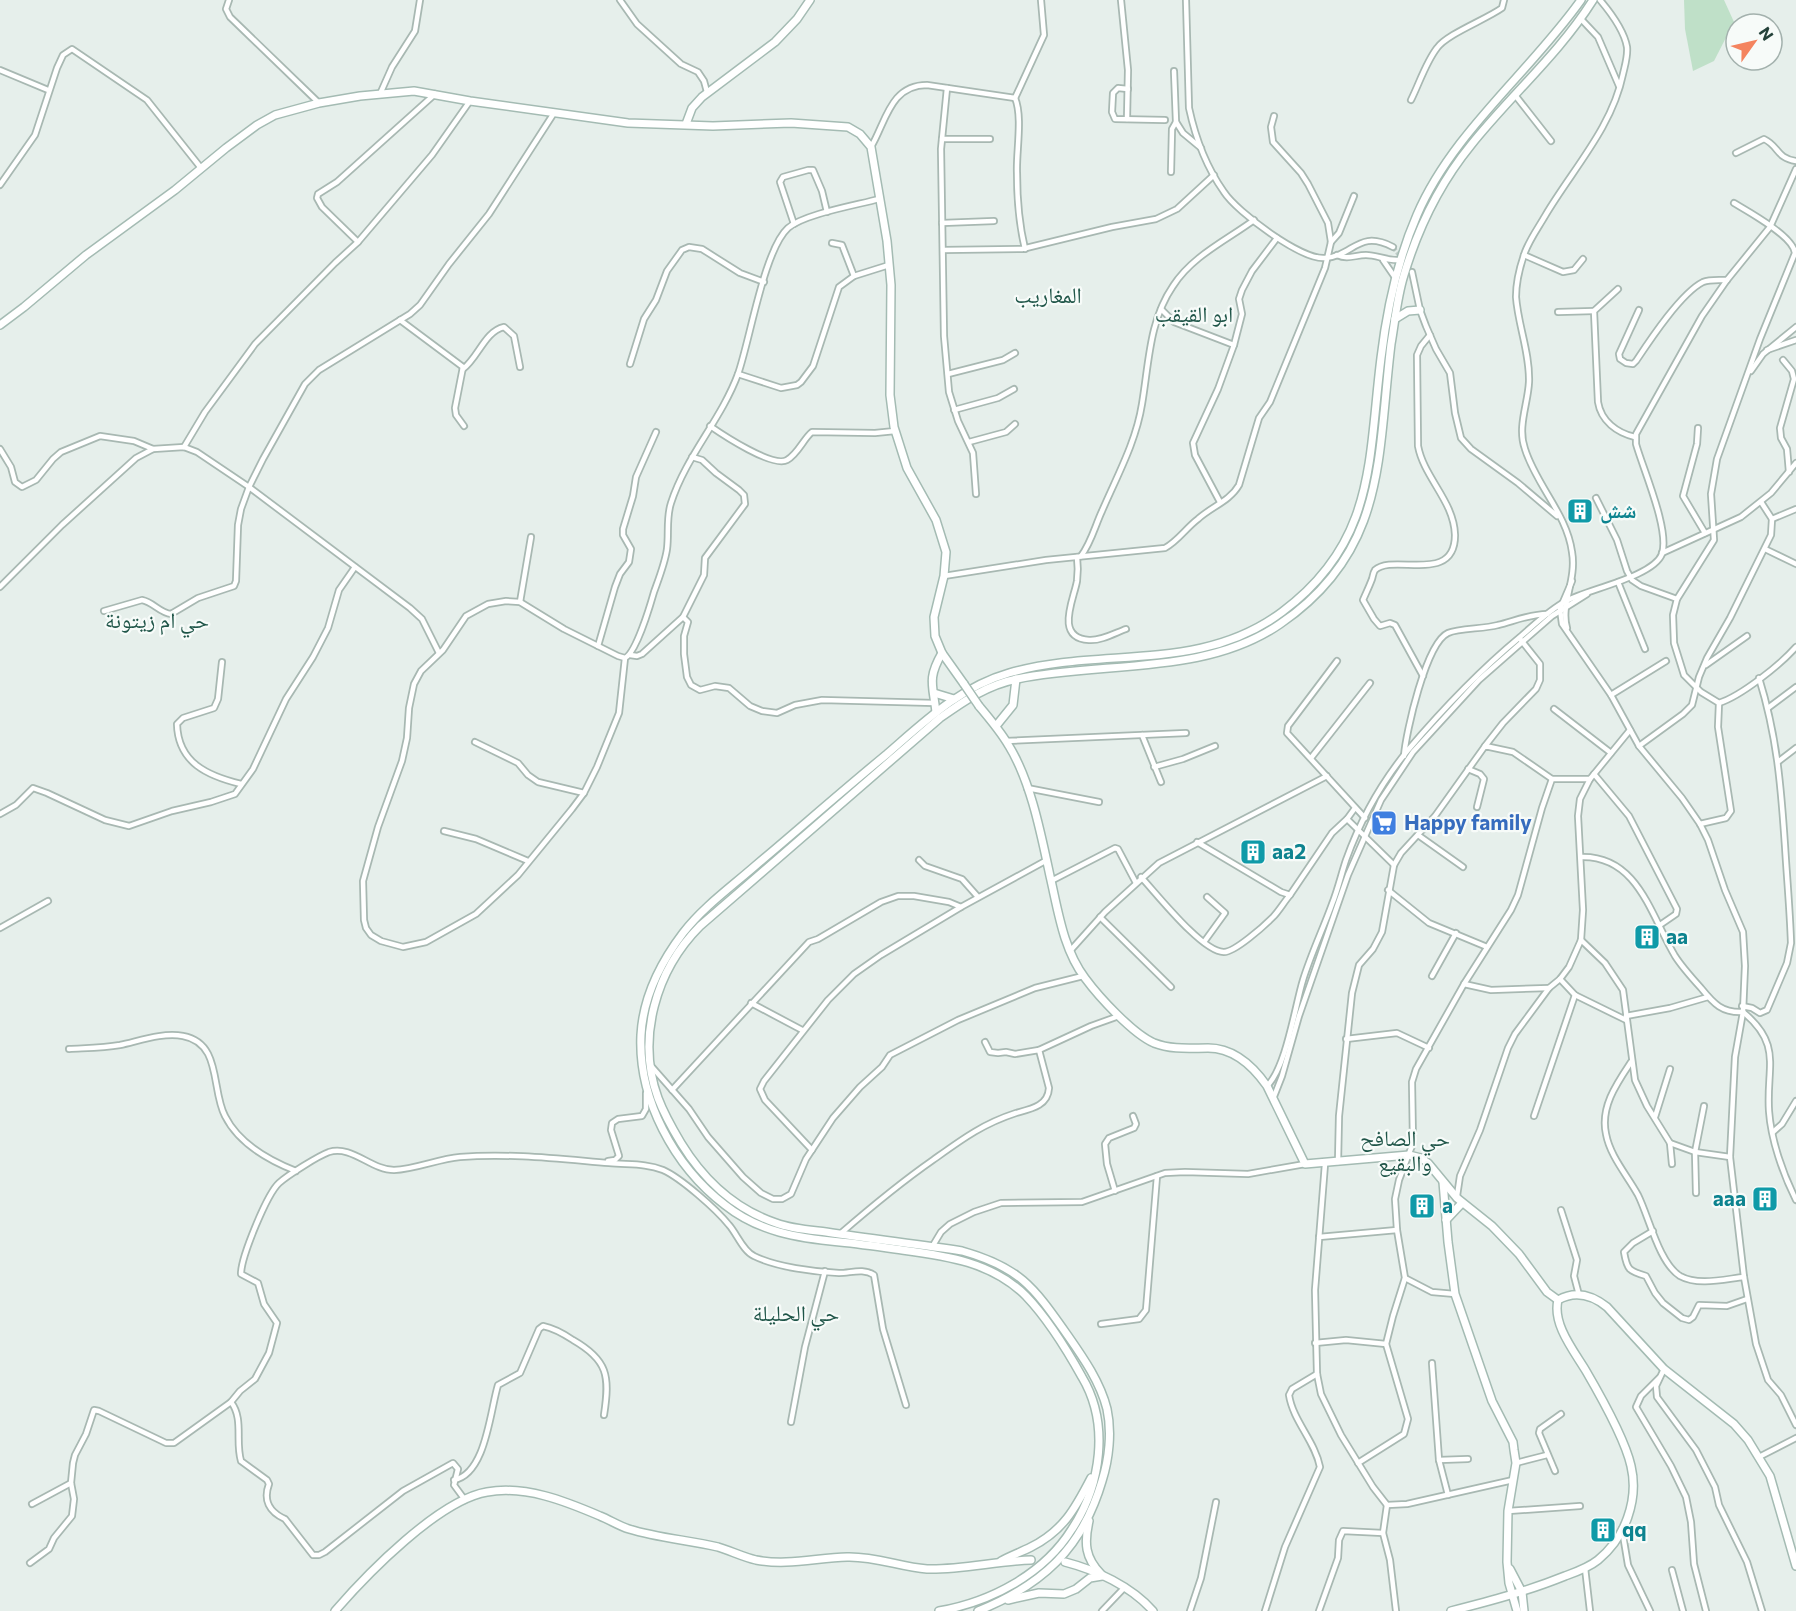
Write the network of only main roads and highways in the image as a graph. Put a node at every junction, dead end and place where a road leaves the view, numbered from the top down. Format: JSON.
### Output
{"nodes":[{"id":1,"x":810,"y":0,"type":"edge"},
{"id":2,"x":1581,"y":0,"type":"edge"},
{"id":3,"x":1593,"y":0,"type":"edge"},
{"id":4,"x":686,"y":124,"type":"junction"},
{"id":5,"x":1397,"y":302,"type":"junction"},
{"id":6,"x":1420,"y":310,"type":"road end"},
{"id":7,"x":1408,"y":311,"type":"junction"},
{"id":8,"x":1395,"y":319,"type":"junction"},
{"id":9,"x":0,"y":325,"type":"edge"},
{"id":10,"x":942,"y":653,"type":"junction"},
{"id":11,"x":1016,"y":679,"type":"junction"},
{"id":12,"x":998,"y":685,"type":"junction"},
{"id":13,"x":934,"y":693,"type":"junction"},
{"id":14,"x":1013,"y":695,"type":"junction"},
{"id":15,"x":954,"y":699,"type":"junction"},
{"id":16,"x":936,"y":712,"type":"junction"},
{"id":17,"x":996,"y":726,"type":"junction"},
{"id":18,"x":1443,"y":1182,"type":"junction"},
{"id":19,"x":1459,"y":1200,"type":"junction"},
{"id":20,"x":1446,"y":1220,"type":"junction"},
{"id":21,"x":1558,"y":1300,"type":"junction"},
{"id":22,"x":1062,"y":1328,"type":"junction"},
{"id":23,"x":1053,"y":1332,"type":"junction"},
{"id":24,"x":1096,"y":1468,"type":"junction"},
{"id":25,"x":1094,"y":1506,"type":"junction"},
{"id":26,"x":1031,"y":1560,"type":"dead end"},
{"id":27,"x":1065,"y":1562,"type":"dead end"},
{"id":28,"x":1507,"y":1562,"type":"junction"},
{"id":29,"x":994,"y":1564,"type":"junction"},
{"id":30,"x":1796,"y":1566,"type":"edge"},
{"id":31,"x":1089,"y":1568,"type":"junction"},
{"id":32,"x":1102,"y":1576,"type":"junction"},
{"id":33,"x":1037,"y":1580,"type":"junction"},
{"id":34,"x":1086,"y":1581,"type":"junction"},
{"id":35,"x":1522,"y":1592,"type":"junction"},
{"id":36,"x":1044,"y":1593,"type":"junction"},
{"id":37,"x":1512,"y":1595,"type":"junction"},
{"id":38,"x":1006,"y":1600,"type":"junction"},
{"id":39,"x":335,"y":1611,"type":"edge"},
{"id":40,"x":939,"y":1611,"type":"edge"},
{"id":41,"x":978,"y":1611,"type":"edge"},
{"id":42,"x":1153,"y":1611,"type":"edge"},
{"id":43,"x":1451,"y":1611,"type":"edge"},
{"id":44,"x":1517,"y":1611,"type":"edge"},
{"id":45,"x":1524,"y":1611,"type":"edge"}],
"edges":[{"from":1,"to":4,"type":"main road"},
{"from":2,"to":15,"type":"main road"},
{"from":3,"to":5,"type":"main road"},
{"from":4,"to":9,"type":"main road"},
{"from":4,"to":10,"type":"main road"},
{"from":5,"to":7,"type":"main road"},
{"from":5,"to":8,"type":"main road"},
{"from":6,"to":7,"type":"main road"},
{"from":7,"to":8,"type":"main road"},
{"from":8,"to":11,"type":"main road"},
{"from":10,"to":13,"type":"main road"},
{"from":10,"to":17,"type":"main road","bridge":true},
{"from":11,"to":12,"type":"main road"},
{"from":11,"to":14,"type":"main road"},
{"from":12,"to":14,"type":"main road"},
{"from":12,"to":22,"type":"main road"},
{"from":13,"to":15,"type":"main road"},
{"from":13,"to":16,"type":"main road"},
{"from":14,"to":17,"type":"main road"},
{"from":15,"to":16,"type":"main road"},
{"from":16,"to":23,"type":"main road"},
{"from":17,"to":18,"type":"main road"},
{"from":18,"to":19,"type":"main road"},
{"from":18,"to":20,"type":"main road"},
{"from":19,"to":20,"type":"main road"},
{"from":19,"to":21,"type":"main road"},
{"from":20,"to":28,"type":"main road"},
{"from":21,"to":30,"type":"main road"},
{"from":21,"to":35,"type":"main road"},
{"from":22,"to":23,"type":"main road"},
{"from":22,"to":25,"type":"main road"},
{"from":23,"to":24,"type":"main road"},
{"from":24,"to":29,"type":"main road"},
{"from":24,"to":40,"type":"main road"},
{"from":25,"to":31,"type":"main road"},
{"from":25,"to":33,"type":"main road"},
{"from":26,"to":29,"type":"main road"},
{"from":27,"to":31,"type":"main road"},
{"from":28,"to":35,"type":"main road"},
{"from":28,"to":37,"type":"main road"},
{"from":29,"to":39,"type":"main road"},
{"from":31,"to":32,"type":"main road"},
{"from":31,"to":34,"type":"main road"},
{"from":32,"to":34,"type":"main road"},
{"from":32,"to":42,"type":"main road"},
{"from":33,"to":36,"type":"main road"},
{"from":33,"to":38,"type":"main road"},
{"from":34,"to":36,"type":"main road"},
{"from":35,"to":37,"type":"main road"},
{"from":35,"to":45,"type":"main road"},
{"from":36,"to":38,"type":"main road"},
{"from":37,"to":43,"type":"main road"},
{"from":37,"to":44,"type":"main road"},
{"from":38,"to":41,"type":"main road"}]}
